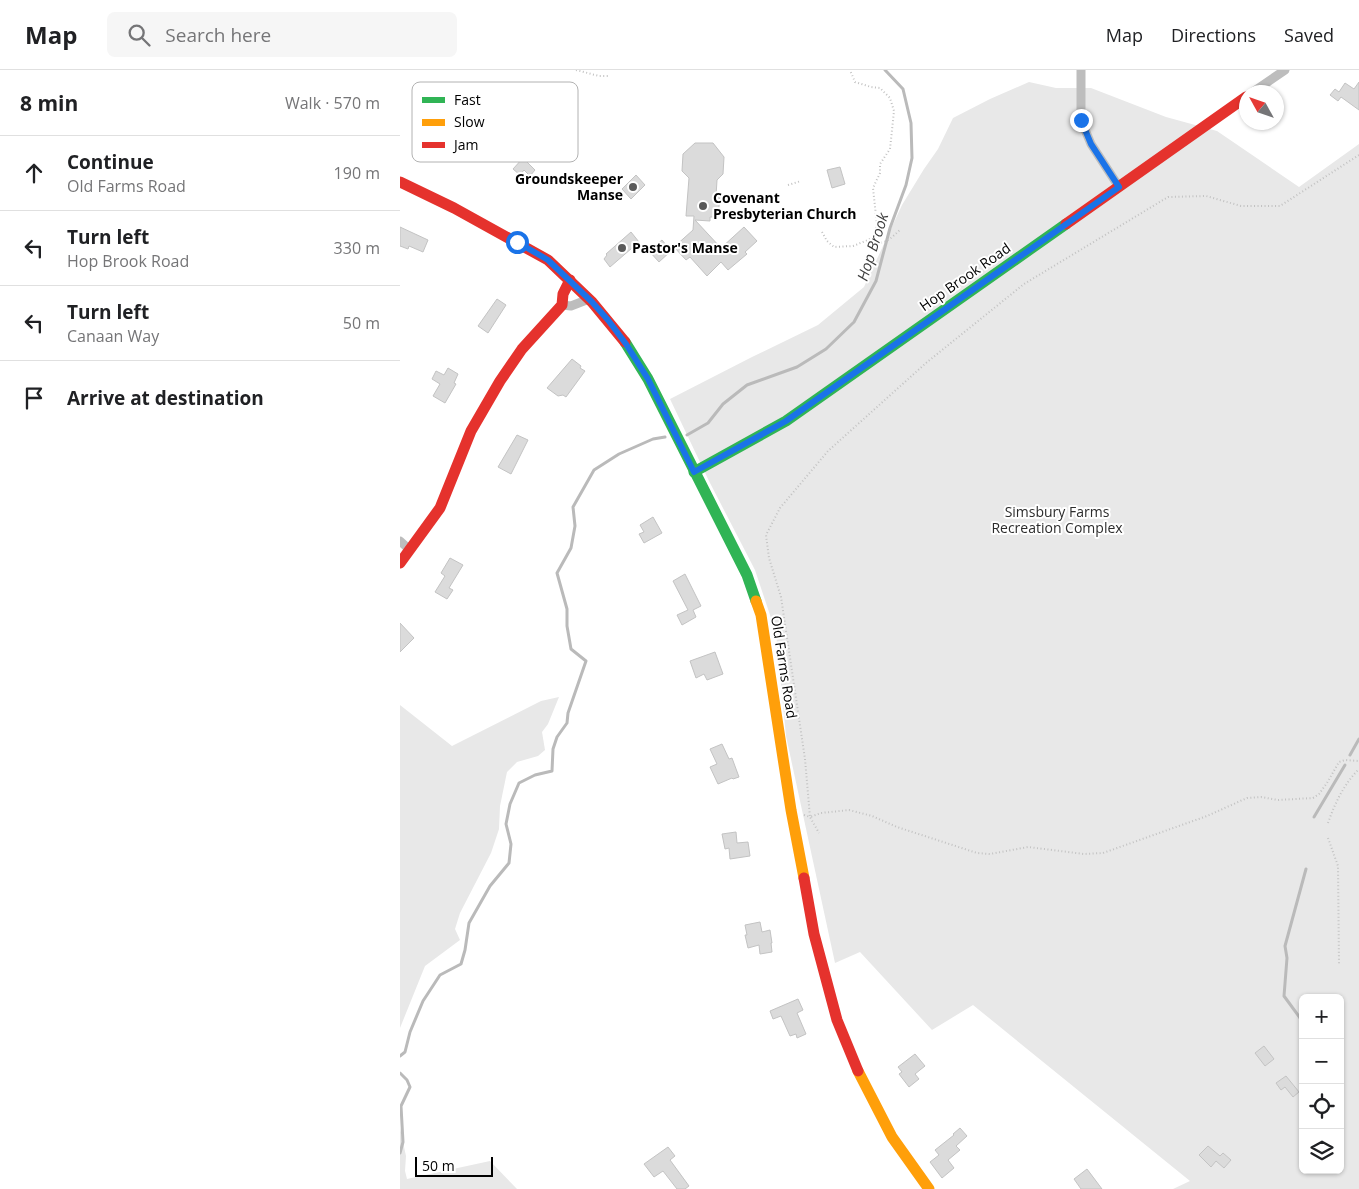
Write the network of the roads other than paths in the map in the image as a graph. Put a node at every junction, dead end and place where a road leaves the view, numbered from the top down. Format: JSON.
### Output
{"nodes":[{"id":1,"x":1081,"y":70,"type":"edge"},
{"id":2,"x":1285,"y":70,"type":"edge"},
{"id":3,"x":1263,"y":85,"type":"edge"},
{"id":4,"x":1239,"y":102,"type":"edge"},
{"id":5,"x":400,"y":182,"type":"edge"},
{"id":6,"x":1119,"y":187,"type":"junction"},
{"id":7,"x":570,"y":280,"type":"junction"},
{"id":8,"x":589,"y":300,"type":"junction"},
{"id":9,"x":562,"y":306,"type":"junction"},
{"id":10,"x":694,"y":472,"type":"junction"},
{"id":11,"x":400,"y":541,"type":"edge"},
{"id":12,"x":410,"y":550,"type":"junction"},
{"id":13,"x":400,"y":563,"type":"edge"},
{"id":14,"x":929,"y":1189,"type":"edge"}],
"edges":[{"from":1,"to":6,"type":"street"},
{"from":2,"to":3,"type":"street"},
{"from":4,"to":6,"type":"street","name":"Hop Brook Road"},
{"from":5,"to":7,"type":"street","name":"Old Farms Road"},
{"from":6,"to":10,"type":"street","name":"Hop Brook Road"},
{"from":7,"to":8,"type":"street","name":"Old Farms Road"},
{"from":7,"to":9,"type":"street"},
{"from":8,"to":9,"type":"street"},
{"from":8,"to":10,"type":"street","name":"Old Farms Road"},
{"from":9,"to":12,"type":"street"},
{"from":10,"to":14,"type":"street","name":"Old Farms Road"},
{"from":11,"to":12,"type":"street"},
{"from":12,"to":13,"type":"street"}]}
